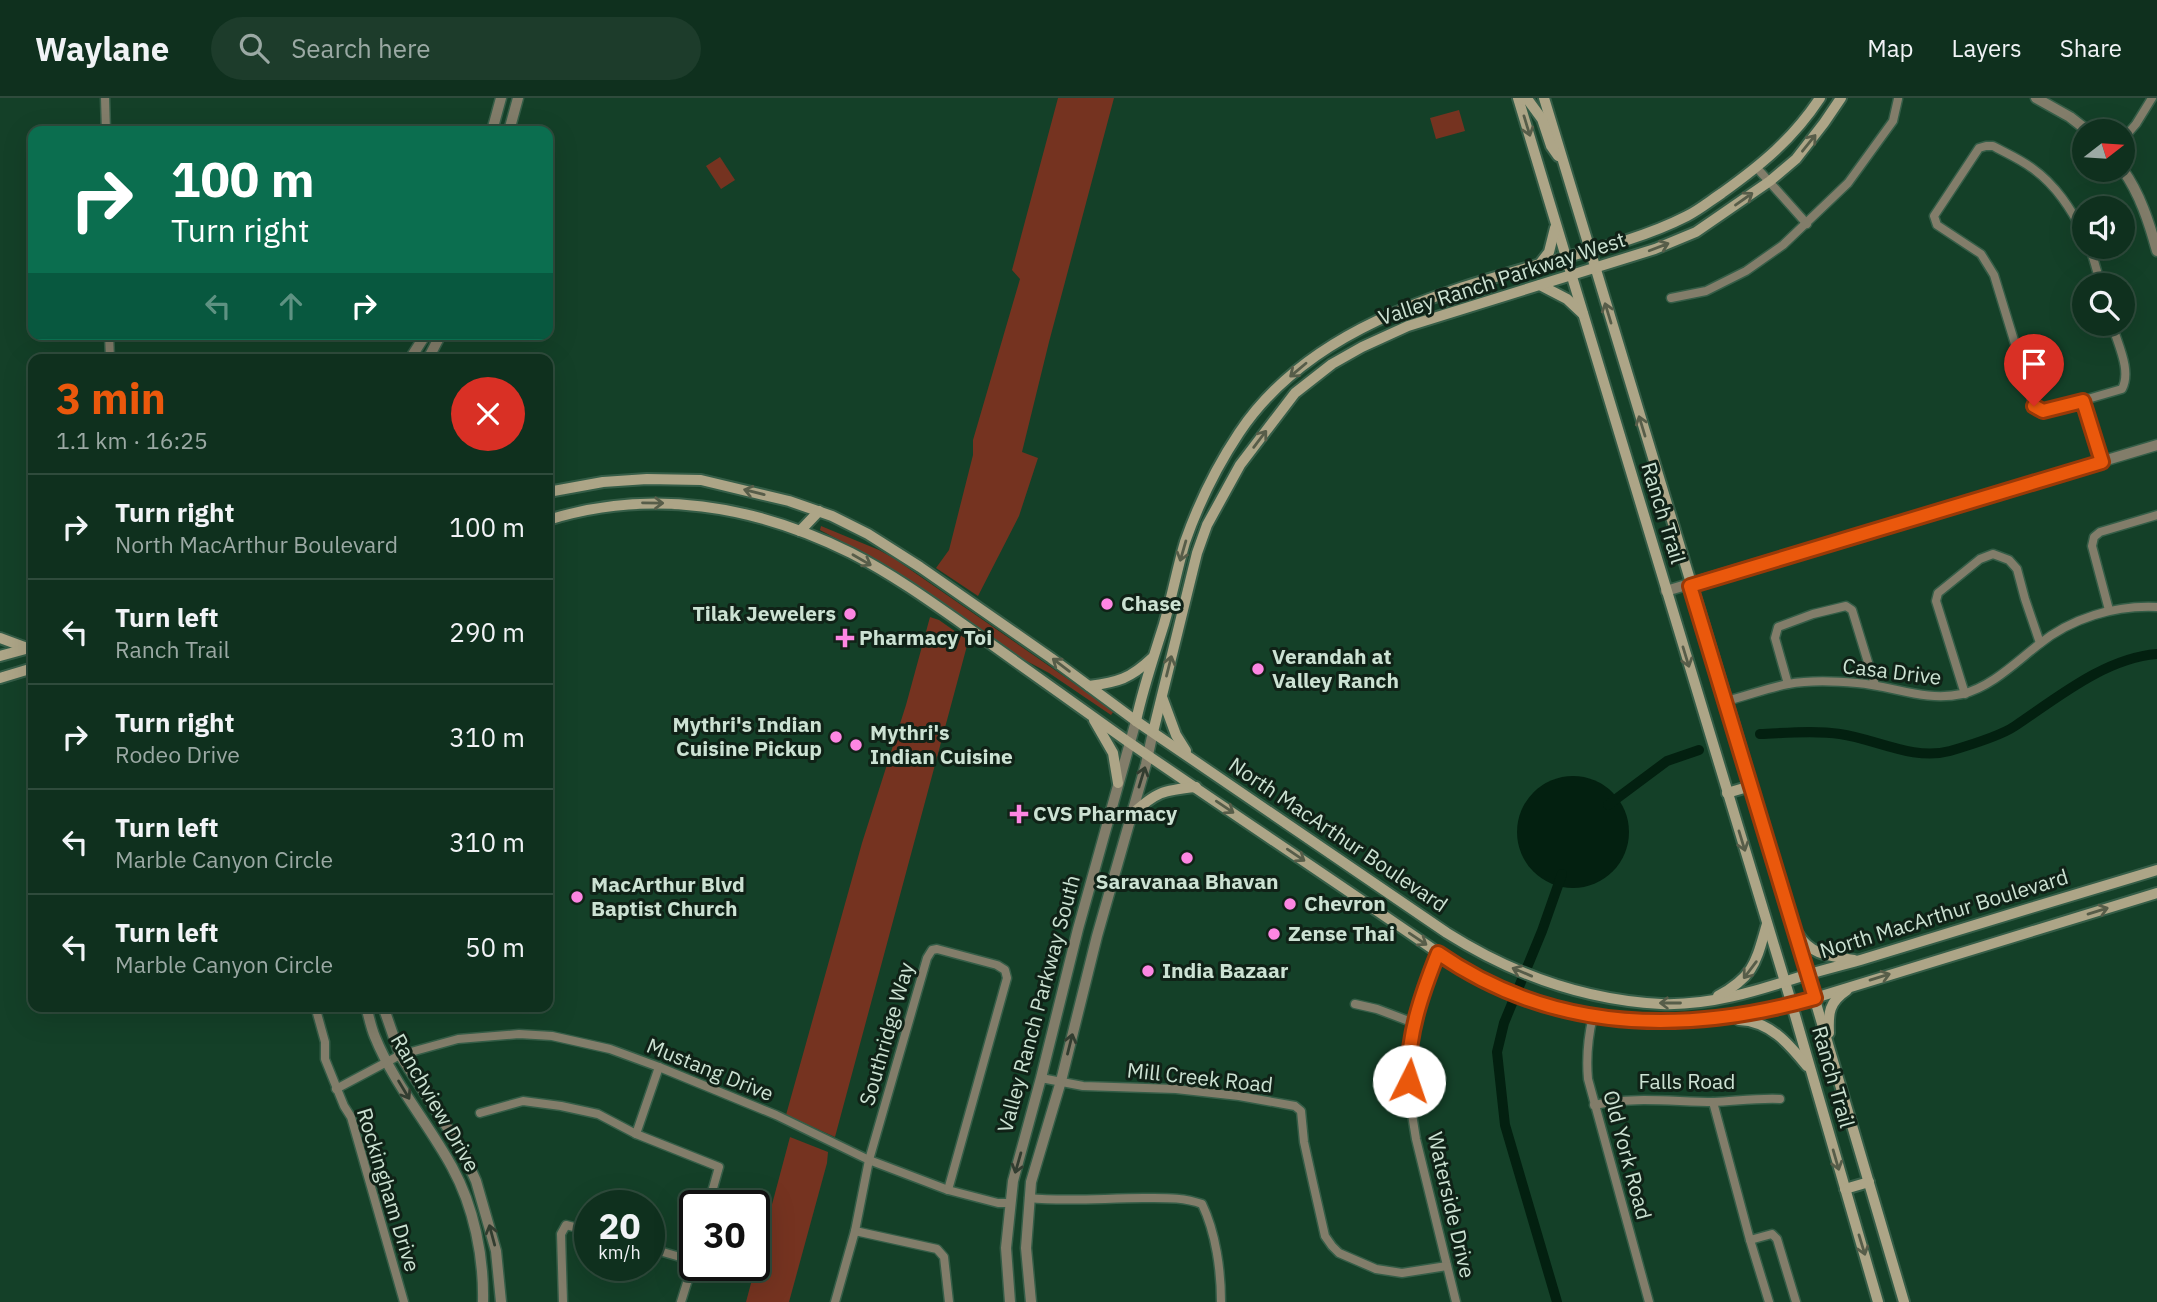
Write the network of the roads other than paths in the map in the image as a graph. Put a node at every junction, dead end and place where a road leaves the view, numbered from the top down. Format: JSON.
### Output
{"nodes":[{"id":1,"x":104,"y":98,"type":"edge"},
{"id":2,"x":501,"y":98,"type":"edge"},
{"id":3,"x":518,"y":98,"type":"edge"},
{"id":4,"x":1519,"y":98,"type":"edge"},
{"id":5,"x":1544,"y":98,"type":"edge"},
{"id":6,"x":1820,"y":98,"type":"edge"},
{"id":7,"x":1841,"y":98,"type":"edge"},
{"id":8,"x":2036,"y":98,"type":"edge"},
{"id":9,"x":2152,"y":98,"type":"edge"},
{"id":10,"x":1898,"y":99,"type":"edge"},
{"id":11,"x":2073,"y":119,"type":"edge"},
{"id":12,"x":2135,"y":125,"type":"edge"},
{"id":13,"x":106,"y":126,"type":"edge"},
{"id":14,"x":493,"y":126,"type":"edge"},
{"id":15,"x":510,"y":126,"type":"edge"},
{"id":16,"x":1565,"y":167,"type":"junction"},
{"id":17,"x":1757,"y":168,"type":"junction"},
{"id":18,"x":1770,"y":181,"type":"junction"},
{"id":19,"x":2131,"y":182,"type":"edge"},
{"id":20,"x":2072,"y":213,"type":"edge"},
{"id":21,"x":1555,"y":222,"type":"junction"},
{"id":22,"x":1807,"y":223,"type":"junction"},
{"id":23,"x":2157,"y":250,"type":"edge"},
{"id":24,"x":1589,"y":251,"type":"junction"},
{"id":25,"x":1566,"y":257,"type":"junction"},
{"id":26,"x":1539,"y":265,"type":"junction"},
{"id":27,"x":1594,"y":268,"type":"junction"},
{"id":28,"x":1572,"y":275,"type":"junction"},
{"id":29,"x":1540,"y":285,"type":"junction"},
{"id":30,"x":1671,"y":298,"type":"dead end"},
{"id":31,"x":1583,"y":314,"type":"junction"},
{"id":32,"x":1355,"y":332,"type":"junction"},
{"id":33,"x":2116,"y":336,"type":"edge"},
{"id":34,"x":1362,"y":347,"type":"junction"},
{"id":35,"x":2083,"y":401,"type":"junction"},
{"id":36,"x":2157,"y":445,"type":"edge"},
{"id":37,"x":2102,"y":462,"type":"junction"},
{"id":38,"x":1209,"y":488,"type":"junction"},
{"id":39,"x":553,"y":491,"type":"edge"},
{"id":40,"x":1223,"y":497,"type":"junction"},
{"id":41,"x":802,"y":504,"type":"junction"},
{"id":42,"x":819,"y":511,"type":"junction"},
{"id":43,"x":2157,"y":515,"type":"edge"},
{"id":44,"x":553,"y":519,"type":"edge"},
{"id":45,"x":800,"y":531,"type":"junction"},
{"id":46,"x":1690,"y":586,"type":"junction"},
{"id":47,"x":1666,"y":592,"type":"junction"},
{"id":48,"x":2157,"y":607,"type":"edge"},
{"id":49,"x":2109,"y":610,"type":"junction"},
{"id":50,"x":0,"y":638,"type":"edge"},
{"id":51,"x":2040,"y":643,"type":"junction"},
{"id":52,"x":28,"y":647,"type":"edge"},
{"id":53,"x":28,"y":649,"type":"edge"},
{"id":54,"x":0,"y":656,"type":"edge"},
{"id":55,"x":1154,"y":656,"type":"junction"},
{"id":56,"x":28,"y":670,"type":"edge"},
{"id":57,"x":1,"y":679,"type":"edge"},
{"id":58,"x":1788,"y":684,"type":"junction"},
{"id":59,"x":1875,"y":685,"type":"junction"},
{"id":60,"x":1089,"y":686,"type":"junction"},
{"id":61,"x":1965,"y":694,"type":"junction"},
{"id":62,"x":1162,"y":697,"type":"junction"},
{"id":63,"x":1726,"y":701,"type":"junction"},
{"id":64,"x":1090,"y":715,"type":"junction"},
{"id":65,"x":1136,"y":721,"type":"junction"},
{"id":66,"x":1153,"y":732,"type":"junction"},
{"id":67,"x":1129,"y":742,"type":"junction"},
{"id":68,"x":1148,"y":754,"type":"junction"},
{"id":69,"x":1190,"y":757,"type":"junction"},
{"id":70,"x":1118,"y":783,"type":"junction"},
{"id":71,"x":1751,"y":786,"type":"junction"},
{"id":72,"x":1196,"y":787,"type":"junction"},
{"id":73,"x":1727,"y":793,"type":"junction"},
{"id":74,"x":1131,"y":815,"type":"junction"},
{"id":75,"x":1334,"y":855,"type":"junction"},
{"id":76,"x":2157,"y":870,"type":"edge"},
{"id":77,"x":1321,"y":872,"type":"junction"},
{"id":78,"x":2157,"y":893,"type":"edge"},
{"id":79,"x":1790,"y":918,"type":"junction"},
{"id":80,"x":1767,"y":924,"type":"junction"},
{"id":81,"x":1078,"y":929,"type":"junction"},
{"id":82,"x":1097,"y":936,"type":"junction"},
{"id":83,"x":1438,"y":953,"type":"junction"},
{"id":84,"x":1857,"y":961,"type":"junction"},
{"id":85,"x":1807,"y":975,"type":"junction"},
{"id":86,"x":1785,"y":982,"type":"junction"},
{"id":87,"x":1857,"y":984,"type":"junction"},
{"id":88,"x":1815,"y":998,"type":"junction"},
{"id":89,"x":1711,"y":1000,"type":"junction"},
{"id":90,"x":1355,"y":1004,"type":"dead end"},
{"id":91,"x":1792,"y":1005,"type":"junction"},
{"id":92,"x":317,"y":1012,"type":"edge"},
{"id":93,"x":368,"y":1012,"type":"edge"},
{"id":94,"x":385,"y":1012,"type":"edge"},
{"id":95,"x":1593,"y":1016,"type":"junction"},
{"id":96,"x":1712,"y":1020,"type":"junction"},
{"id":97,"x":1414,"y":1023,"type":"junction"},
{"id":98,"x":1829,"y":1046,"type":"junction"},
{"id":99,"x":400,"y":1055,"type":"junction"},
{"id":100,"x":387,"y":1063,"type":"junction"},
{"id":101,"x":659,"y":1067,"type":"junction"},
{"id":102,"x":1811,"y":1072,"type":"junction"},
{"id":103,"x":1041,"y":1078,"type":"junction"},
{"id":104,"x":1061,"y":1081,"type":"junction"},
{"id":105,"x":336,"y":1089,"type":"junction"},
{"id":106,"x":1780,"y":1099,"type":"dead end"},
{"id":107,"x":1713,"y":1102,"type":"junction"},
{"id":108,"x":1594,"y":1105,"type":"junction"},
{"id":109,"x":480,"y":1113,"type":"dead end"},
{"id":110,"x":636,"y":1134,"type":"junction"},
{"id":111,"x":869,"y":1160,"type":"junction"},
{"id":112,"x":1869,"y":1182,"type":"junction"},
{"id":113,"x":1845,"y":1189,"type":"junction"},
{"id":114,"x":713,"y":1190,"type":"edge"},
{"id":115,"x":948,"y":1190,"type":"junction"},
{"id":116,"x":1029,"y":1198,"type":"junction"},
{"id":117,"x":1011,"y":1203,"type":"junction"},
{"id":118,"x":574,"y":1227,"type":"edge"},
{"id":119,"x":855,"y":1231,"type":"junction"},
{"id":120,"x":1750,"y":1240,"type":"junction"},
{"id":121,"x":1447,"y":1266,"type":"junction"},
{"id":122,"x":499,"y":1274,"type":"junction"},
{"id":123,"x":482,"y":1275,"type":"junction"},
{"id":124,"x":687,"y":1281,"type":"edge"},
{"id":125,"x":404,"y":1302,"type":"edge"},
{"id":126,"x":483,"y":1302,"type":"edge"},
{"id":127,"x":500,"y":1302,"type":"edge"},
{"id":128,"x":563,"y":1302,"type":"edge"},
{"id":129,"x":681,"y":1302,"type":"edge"},
{"id":130,"x":835,"y":1302,"type":"edge"},
{"id":131,"x":949,"y":1302,"type":"edge"},
{"id":132,"x":1010,"y":1302,"type":"edge"},
{"id":133,"x":1031,"y":1302,"type":"edge"},
{"id":134,"x":1222,"y":1302,"type":"edge"},
{"id":135,"x":1456,"y":1302,"type":"edge"},
{"id":136,"x":1649,"y":1302,"type":"edge"},
{"id":137,"x":1769,"y":1302,"type":"edge"},
{"id":138,"x":1796,"y":1302,"type":"edge"},
{"id":139,"x":1878,"y":1302,"type":"edge"},
{"id":140,"x":1904,"y":1302,"type":"edge"}],
"edges":[{"from":1,"to":13,"type":"street"},
{"from":2,"to":14,"type":"street"},
{"from":3,"to":15,"type":"street"},
{"from":4,"to":16,"type":"main road"},
{"from":4,"to":21,"type":"main road","name":"Ranch Trail","one_way":true},
{"from":5,"to":16,"type":"main road","name":"Ranch Trail"},
{"from":6,"to":17,"type":"main road","name":"Valley Ranch Parkway West"},
{"from":18,"to":7,"type":"main road","name":"Valley Ranch Parkway West","one_way":true},
{"from":8,"to":11,"type":"street"},
{"from":9,"to":12,"type":"street"},
{"from":10,"to":22,"type":"street"},
{"from":16,"to":24,"type":"main road","name":"Ranch Trail"},
{"from":17,"to":18,"type":"street"},
{"from":17,"to":24,"type":"main road","name":"Valley Ranch Parkway West"},
{"from":18,"to":22,"type":"street"},
{"from":27,"to":18,"type":"main road","name":"Valley Ranch Parkway West","one_way":true},
{"from":19,"to":23,"type":"street"},
{"from":20,"to":35,"type":"street"},
{"from":21,"to":25,"type":"main road","name":"Ranch Trail"},
{"from":21,"to":26,"type":"main road"},
{"from":22,"to":30,"type":"street"},
{"from":24,"to":25,"type":"main road","name":"Valley Ranch Parkway West"},
{"from":24,"to":27,"type":"main road","name":"Ranch Trail"},
{"from":25,"to":26,"type":"main road","name":"Valley Ranch Parkway West"},
{"from":25,"to":28,"type":"main road","name":"Ranch Trail"},
{"from":26,"to":32,"type":"main road","name":"Valley Ranch Parkway West"},
{"from":27,"to":28,"type":"main road","name":"Valley Ranch Parkway West"},
{"from":46,"to":27,"type":"main road","name":"Ranch Trail","one_way":true},
{"from":28,"to":29,"type":"main road","name":"Valley Ranch Parkway West"},
{"from":28,"to":31,"type":"main road","name":"Ranch Trail"},
{"from":29,"to":31,"type":"main road"},
{"from":29,"to":34,"type":"main road","name":"Valley Ranch Parkway West"},
{"from":31,"to":47,"type":"main road","name":"Ranch Trail"},
{"from":32,"to":34,"type":"main road"},
{"from":32,"to":38,"type":"main road","name":"Valley Ranch Parkway West","one_way":true},
{"from":33,"to":35,"type":"street"},
{"from":40,"to":34,"type":"main road","name":"Valley Ranch Parkway West","one_way":true},
{"from":35,"to":37,"type":"street"},
{"from":36,"to":37,"type":"street"},
{"from":37,"to":46,"type":"street"},
{"from":38,"to":40,"type":"main road"},
{"from":38,"to":55,"type":"main road","name":"Valley Ranch Parkway West","one_way":true},
{"from":41,"to":39,"type":"main road","name":"North MacArthur Boulevard","one_way":true},
{"from":62,"to":40,"type":"main road","name":"Valley Ranch Parkway West","one_way":true},
{"from":41,"to":42,"type":"main road","name":"North MacArthur Boulevard"},
{"from":41,"to":45,"type":"main road"},
{"from":42,"to":45,"type":"main road"},
{"from":60,"to":42,"type":"main road","name":"North MacArthur Boulevard","one_way":true},
{"from":43,"to":49,"type":"street"},
{"from":44,"to":45,"type":"main road","name":"North MacArthur Boulevard","one_way":true},
{"from":45,"to":64,"type":"main road","name":"North MacArthur Boulevard","one_way":true},
{"from":46,"to":47,"type":"street"},
{"from":46,"to":63,"type":"main road","name":"Ranch Trail"},
{"from":47,"to":73,"type":"main road","name":"Ranch Trail","one_way":true},
{"from":48,"to":49,"type":"street","name":"Casa Drive"},
{"from":49,"to":51,"type":"street","name":"Casa Drive"},
{"from":50,"to":52,"type":"main road"},
{"from":51,"to":61,"type":"street","name":"Casa Drive"},
{"from":51,"to":61,"type":"street"},
{"from":53,"to":54,"type":"main road"},
{"from":55,"to":60,"type":"main road"},
{"from":55,"to":65,"type":"main road","name":"Valley Ranch Parkway West"},
{"from":56,"to":57,"type":"main road"},
{"from":58,"to":59,"type":"street","name":"Casa Drive"},
{"from":58,"to":59,"type":"street"},
{"from":58,"to":63,"type":"street","name":"Casa Drive"},
{"from":59,"to":61,"type":"street","name":"Casa Drive"},
{"from":60,"to":65,"type":"main road","name":"North MacArthur Boulevard"},
{"from":62,"to":66,"type":"main road","name":"Valley Ranch Parkway West"},
{"from":62,"to":69,"type":"main road"},
{"from":63,"to":71,"type":"main road","name":"Ranch Trail"},
{"from":64,"to":67,"type":"main road","name":"North MacArthur Boulevard"},
{"from":64,"to":70,"type":"main road"},
{"from":65,"to":66,"type":"main road","name":"North MacArthur Boulevard"},
{"from":65,"to":67,"type":"street","name":"Valley Ranch Parkway South"},
{"from":66,"to":68,"type":"street","name":"Valley Ranch Parkway South"},
{"from":66,"to":69,"type":"main road","name":"North MacArthur Boulevard"},
{"from":67,"to":68,"type":"main road","name":"North MacArthur Boulevard"},
{"from":67,"to":70,"type":"street","name":"Valley Ranch Parkway South"},
{"from":68,"to":72,"type":"main road","name":"North MacArthur Boulevard"},
{"from":74,"to":68,"type":"street","name":"Valley Ranch Parkway South","one_way":true},
{"from":69,"to":75,"type":"main road","name":"North MacArthur Boulevard"},
{"from":70,"to":81,"type":"street","name":"Valley Ranch Parkway South"},
{"from":71,"to":73,"type":"main road"},
{"from":71,"to":79,"type":"main road","name":"Ranch Trail"},
{"from":72,"to":74,"type":"main road"},
{"from":72,"to":77,"type":"main road","name":"North MacArthur Boulevard","one_way":true},
{"from":73,"to":80,"type":"main road","name":"Ranch Trail","one_way":true},
{"from":74,"to":82,"type":"street","name":"Valley Ranch Parkway South"},
{"from":75,"to":77,"type":"main road"},
{"from":89,"to":75,"type":"main road","name":"North MacArthur Boulevard","one_way":true},
{"from":76,"to":84,"type":"main road","name":"North MacArthur Boulevard"},
{"from":77,"to":83,"type":"main road","name":"North MacArthur Boulevard","one_way":true},
{"from":87,"to":78,"type":"main road","name":"North MacArthur Boulevard","one_way":true},
{"from":79,"to":84,"type":"main road"},
{"from":79,"to":85,"type":"main road","name":"Ranch Trail"},
{"from":80,"to":86,"type":"main road","name":"Ranch Trail"},
{"from":80,"to":89,"type":"main road","one_way":true},
{"from":81,"to":82,"type":"street"},
{"from":81,"to":103,"type":"street","name":"Valley Ranch Parkway South"},
{"from":104,"to":82,"type":"street","name":"Valley Ranch Parkway South","one_way":true},
{"from":83,"to":95,"type":"main road","name":"North MacArthur Boulevard"},
{"from":83,"to":97,"type":"street","name":"Waterside Drive"},
{"from":84,"to":85,"type":"main road","name":"North MacArthur Boulevard"},
{"from":85,"to":86,"type":"main road","name":"North MacArthur Boulevard"},
{"from":85,"to":88,"type":"main road","name":"Ranch Trail"},
{"from":86,"to":89,"type":"main road","name":"North MacArthur Boulevard"},
{"from":86,"to":91,"type":"main road","name":"Ranch Trail"},
{"from":87,"to":88,"type":"main road","name":"North MacArthur Boulevard"},
{"from":87,"to":98,"type":"main road"},
{"from":88,"to":91,"type":"main road","name":"North MacArthur Boulevard"},
{"from":88,"to":98,"type":"main road","name":"Ranch Trail"},
{"from":90,"to":97,"type":"street"},
{"from":91,"to":96,"type":"main road","name":"North MacArthur Boulevard"},
{"from":91,"to":102,"type":"main road","name":"Ranch Trail"},
{"from":92,"to":105,"type":"street","name":"Rockingham Drive"},
{"from":93,"to":100,"type":"street","name":"Ranchview Drive"},
{"from":94,"to":99,"type":"street","name":"Ranchview Drive"},
{"from":95,"to":96,"type":"main road","name":"North MacArthur Boulevard"},
{"from":95,"to":108,"type":"street","name":"Old York Road"},
{"from":96,"to":102,"type":"main road"},
{"from":97,"to":121,"type":"street","name":"Waterside Drive"},
{"from":98,"to":112,"type":"main road","name":"Ranch Trail"},
{"from":99,"to":100,"type":"street","name":"Mustang Drive"},
{"from":99,"to":101,"type":"street","name":"Mustang Drive"},
{"from":122,"to":99,"type":"street","name":"Ranchview Drive","one_way":true},
{"from":100,"to":105,"type":"street","name":"Rockingham Drive"},
{"from":100,"to":123,"type":"street","name":"Ranchview Drive","one_way":true},
{"from":101,"to":110,"type":"street"},
{"from":101,"to":111,"type":"street","name":"Mustang Drive"},
{"from":102,"to":113,"type":"main road","name":"Ranch Trail","one_way":true},
{"from":103,"to":104,"type":"street","name":"Mill Creek Road"},
{"from":103,"to":117,"type":"street","name":"Valley Ranch Parkway South","one_way":true},
{"from":104,"to":116,"type":"street","name":"Valley Ranch Parkway South"},
{"from":104,"to":121,"type":"street","name":"Mill Creek Road"},
{"from":105,"to":125,"type":"street","name":"Rockingham Drive"},
{"from":106,"to":107,"type":"street","name":"Falls Road"},
{"from":107,"to":108,"type":"street","name":"Falls Road"},
{"from":107,"to":120,"type":"street"},
{"from":108,"to":136,"type":"street","name":"Old York Road"},
{"from":109,"to":110,"type":"street"},
{"from":110,"to":114,"type":"street"},
{"from":111,"to":115,"type":"street","name":"Mustang Drive"},
{"from":111,"to":115,"type":"street","name":"Southridge Way"},
{"from":111,"to":119,"type":"street","name":"Southridge Way"},
{"from":112,"to":113,"type":"main road"},
{"from":112,"to":140,"type":"main road","name":"Ranch Trail"},
{"from":113,"to":139,"type":"main road","name":"Ranch Trail","one_way":true},
{"from":115,"to":117,"type":"street","name":"Mustang Drive"},
{"from":116,"to":133,"type":"street","name":"Valley Ranch Parkway South"},
{"from":116,"to":134,"type":"street"},
{"from":117,"to":132,"type":"street","name":"Valley Ranch Parkway South"},
{"from":118,"to":128,"type":"street"},
{"from":119,"to":130,"type":"street","name":"Southridge Way"},
{"from":119,"to":131,"type":"street"},
{"from":120,"to":137,"type":"street"},
{"from":120,"to":138,"type":"street"},
{"from":121,"to":135,"type":"street","name":"Waterside Drive"},
{"from":122,"to":123,"type":"street"},
{"from":122,"to":127,"type":"street","name":"Ranchview Drive"},
{"from":123,"to":126,"type":"street","name":"Ranchview Drive"},
{"from":124,"to":129,"type":"street"}]}
